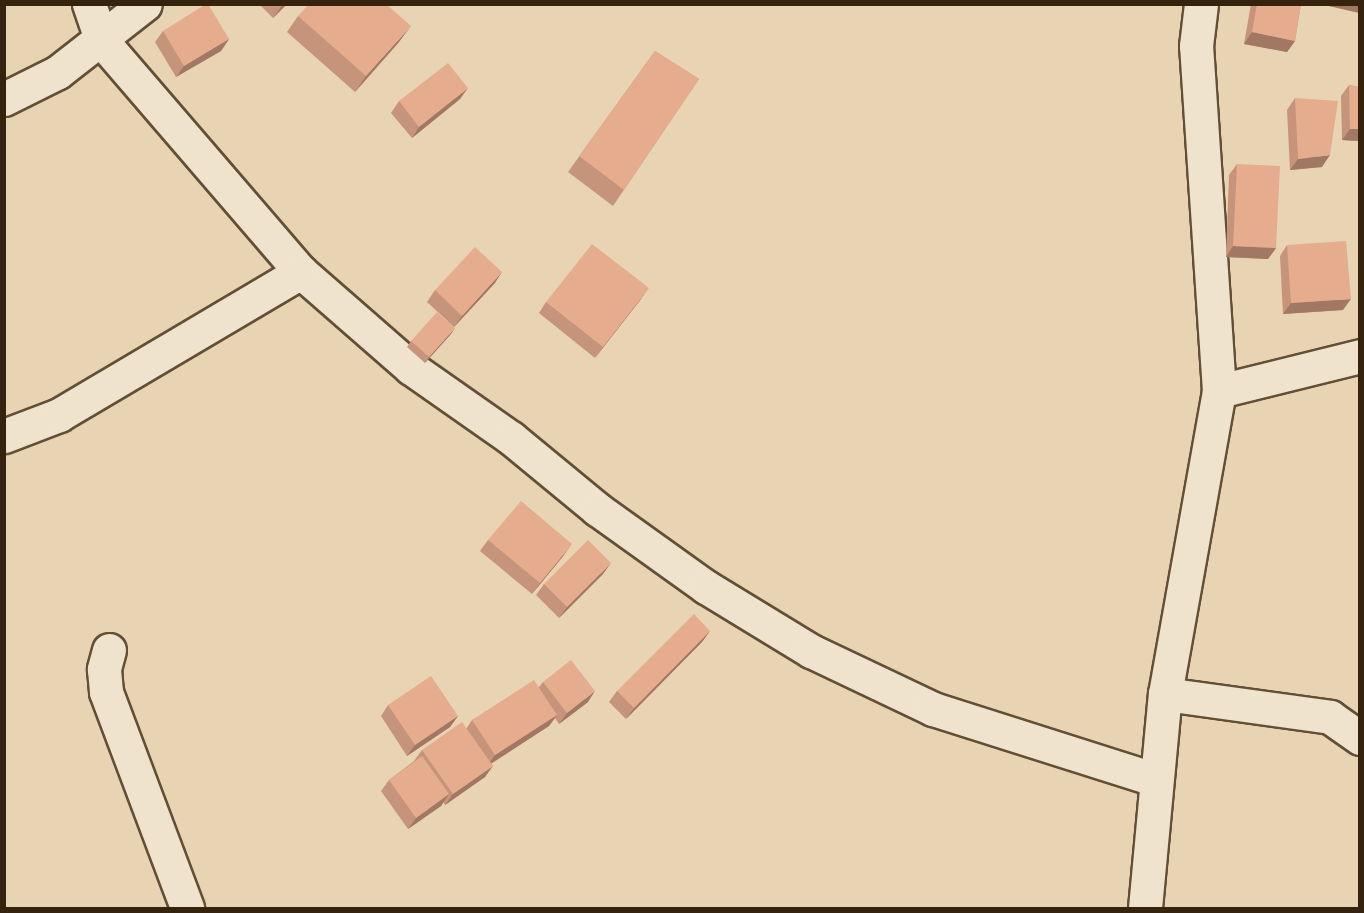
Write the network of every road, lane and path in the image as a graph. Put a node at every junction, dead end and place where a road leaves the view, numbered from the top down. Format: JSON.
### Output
{"nodes":[{"id":1,"x":89,"y":4,"type":"edge"},
{"id":2,"x":144,"y":4,"type":"edge"},
{"id":3,"x":1200,"y":4,"type":"edge"},
{"id":4,"x":102,"y":41,"type":"junction"},
{"id":5,"x":4,"y":99,"type":"edge"},
{"id":6,"x":301,"y":272,"type":"junction"},
{"id":7,"x":1359,"y":356,"type":"edge"},
{"id":8,"x":1219,"y":391,"type":"junction"},
{"id":9,"x":4,"y":436,"type":"edge"},
{"id":10,"x":109,"y":650,"type":"dead end"},
{"id":11,"x":1165,"y":694,"type":"junction"},
{"id":12,"x":1359,"y":738,"type":"edge"},
{"id":13,"x":1154,"y":779,"type":"junction"},
{"id":14,"x":187,"y":909,"type":"edge"},
{"id":15,"x":1145,"y":909,"type":"edge"}],
"edges":[{"from":1,"to":4,"type":"street"},
{"from":2,"to":4,"type":"street"},
{"from":3,"to":8,"type":"street"},
{"from":4,"to":5,"type":"street"},
{"from":4,"to":6,"type":"street"},
{"from":6,"to":9,"type":"street"},
{"from":6,"to":13,"type":"street"},
{"from":7,"to":8,"type":"street"},
{"from":8,"to":11,"type":"street"},
{"from":10,"to":14,"type":"street"},
{"from":11,"to":12,"type":"street"},
{"from":11,"to":13,"type":"street"},
{"from":13,"to":15,"type":"street"}]}
